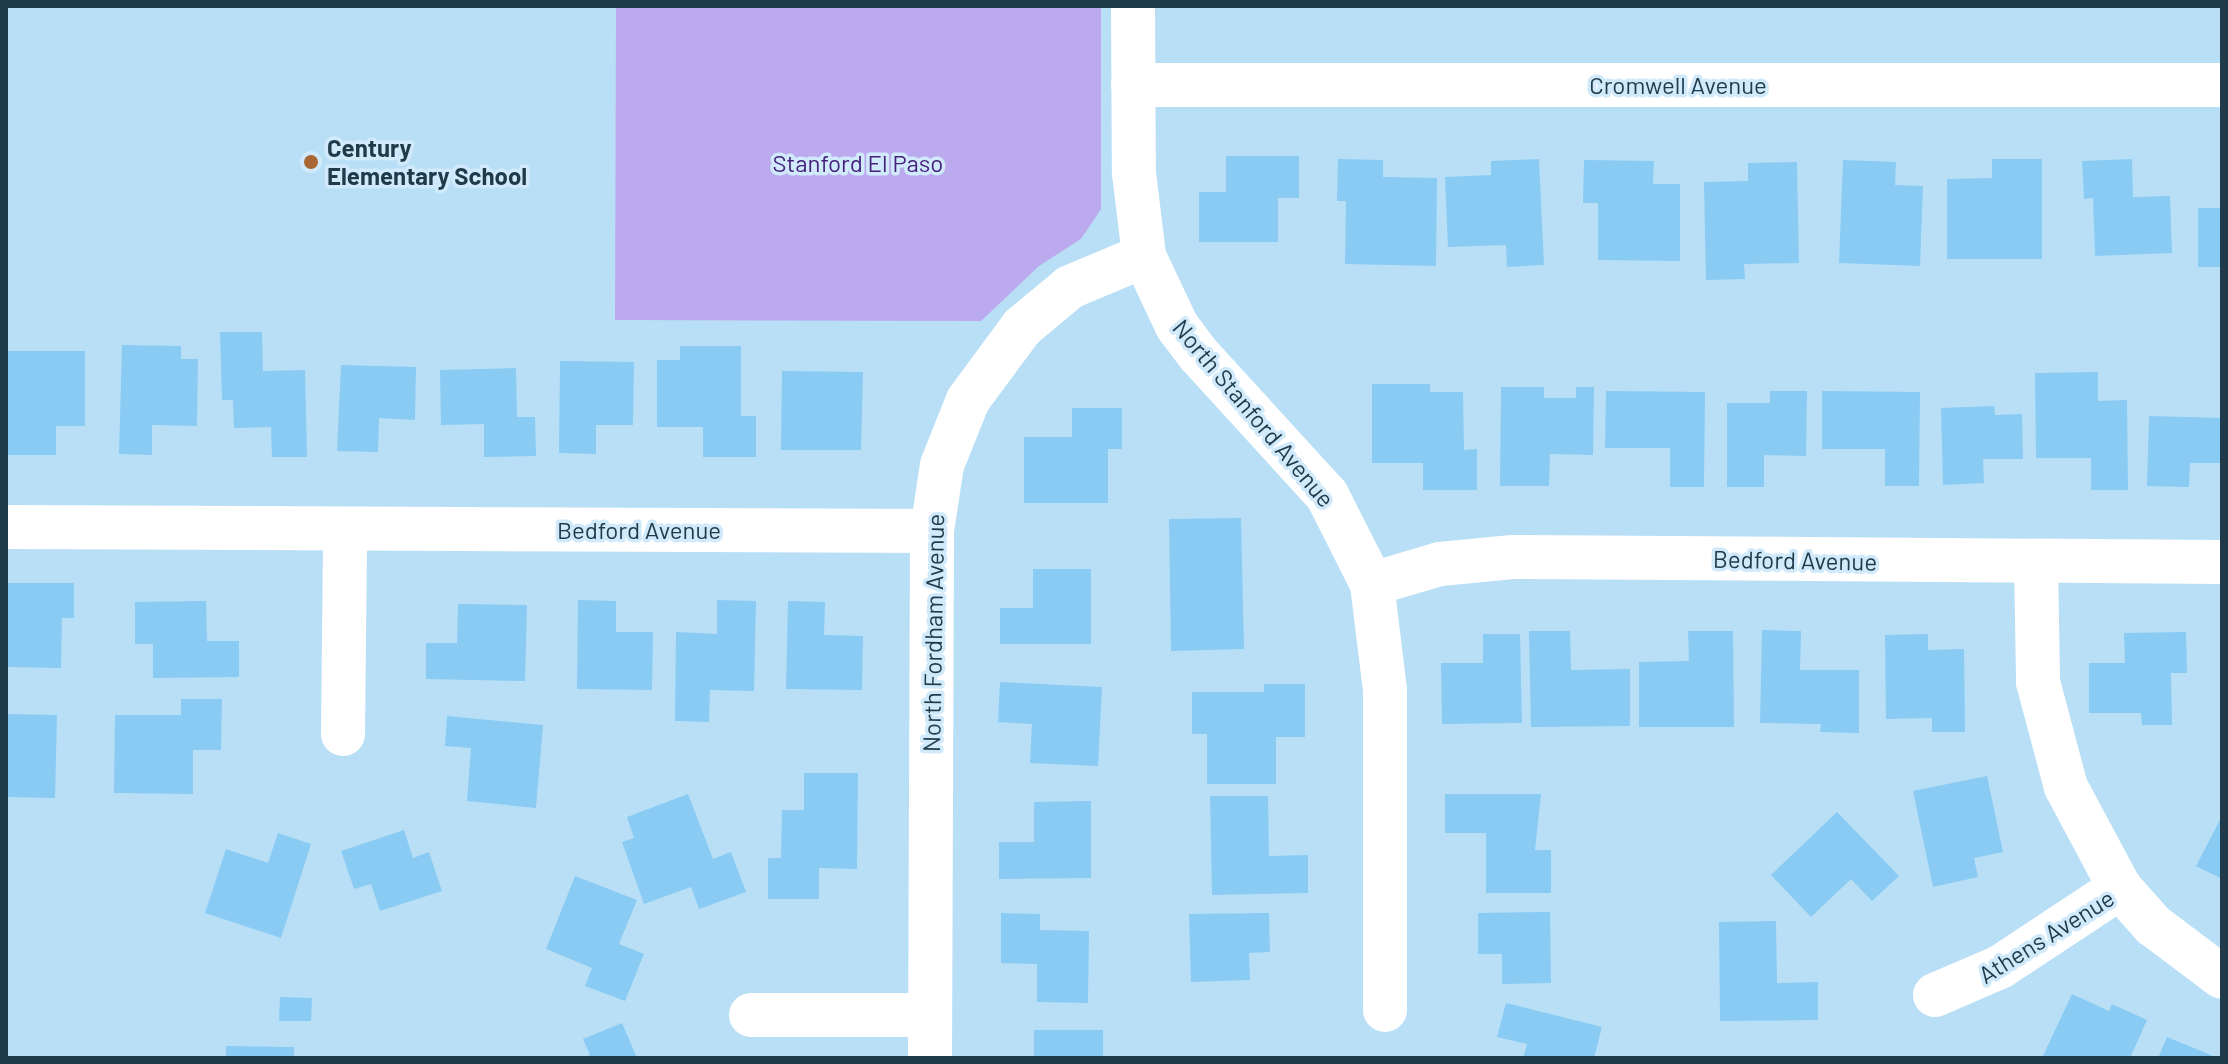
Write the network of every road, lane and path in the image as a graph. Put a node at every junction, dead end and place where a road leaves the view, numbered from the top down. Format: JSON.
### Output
{"nodes":[{"id":1,"x":1133,"y":6,"type":"edge"},
{"id":2,"x":1133,"y":85,"type":"junction"},
{"id":3,"x":2222,"y":85,"type":"edge"},
{"id":4,"x":1144,"y":256,"type":"junction"},
{"id":5,"x":6,"y":527,"type":"edge"},
{"id":6,"x":345,"y":530,"type":"junction"},
{"id":7,"x":932,"y":531,"type":"junction"},
{"id":8,"x":2036,"y":562,"type":"junction"},
{"id":9,"x":2222,"y":562,"type":"edge"},
{"id":10,"x":1372,"y":584,"type":"junction"},
{"id":11,"x":343,"y":734,"type":"dead end"},
{"id":12,"x":2120,"y":888,"type":"junction"},
{"id":13,"x":2222,"y":977,"type":"edge"},
{"id":14,"x":1935,"y":995,"type":"dead end"},
{"id":15,"x":1385,"y":1010,"type":"dead end"},
{"id":16,"x":751,"y":1015,"type":"dead end"},
{"id":17,"x":930,"y":1015,"type":"junction"},
{"id":18,"x":930,"y":1058,"type":"edge"}],
"edges":[{"from":1,"to":2,"type":"street","name":"North Stanford Avenue"},
{"from":2,"to":3,"type":"street","name":"Cromwell Avenue"},
{"from":2,"to":4,"type":"street","name":"North Stanford Avenue"},
{"from":4,"to":7,"type":"street","name":"North Fordham Avenue"},
{"from":4,"to":10,"type":"street","name":"North Stanford Avenue"},
{"from":5,"to":6,"type":"street","name":"Bedford Avenue"},
{"from":6,"to":7,"type":"street","name":"Bedford Avenue"},
{"from":6,"to":11,"type":"street"},
{"from":7,"to":17,"type":"street","name":"North Fordham Avenue"},
{"from":8,"to":9,"type":"street","name":"Bedford Avenue"},
{"from":8,"to":10,"type":"street","name":"Bedford Avenue"},
{"from":8,"to":12,"type":"street"},
{"from":10,"to":15,"type":"street","name":"North Stanford Avenue"},
{"from":12,"to":13,"type":"street","name":"Athens Avenue"},
{"from":12,"to":14,"type":"street","name":"Athens Avenue"},
{"from":16,"to":17,"type":"street"},
{"from":17,"to":18,"type":"street","name":"North Fordham Avenue"}]}
